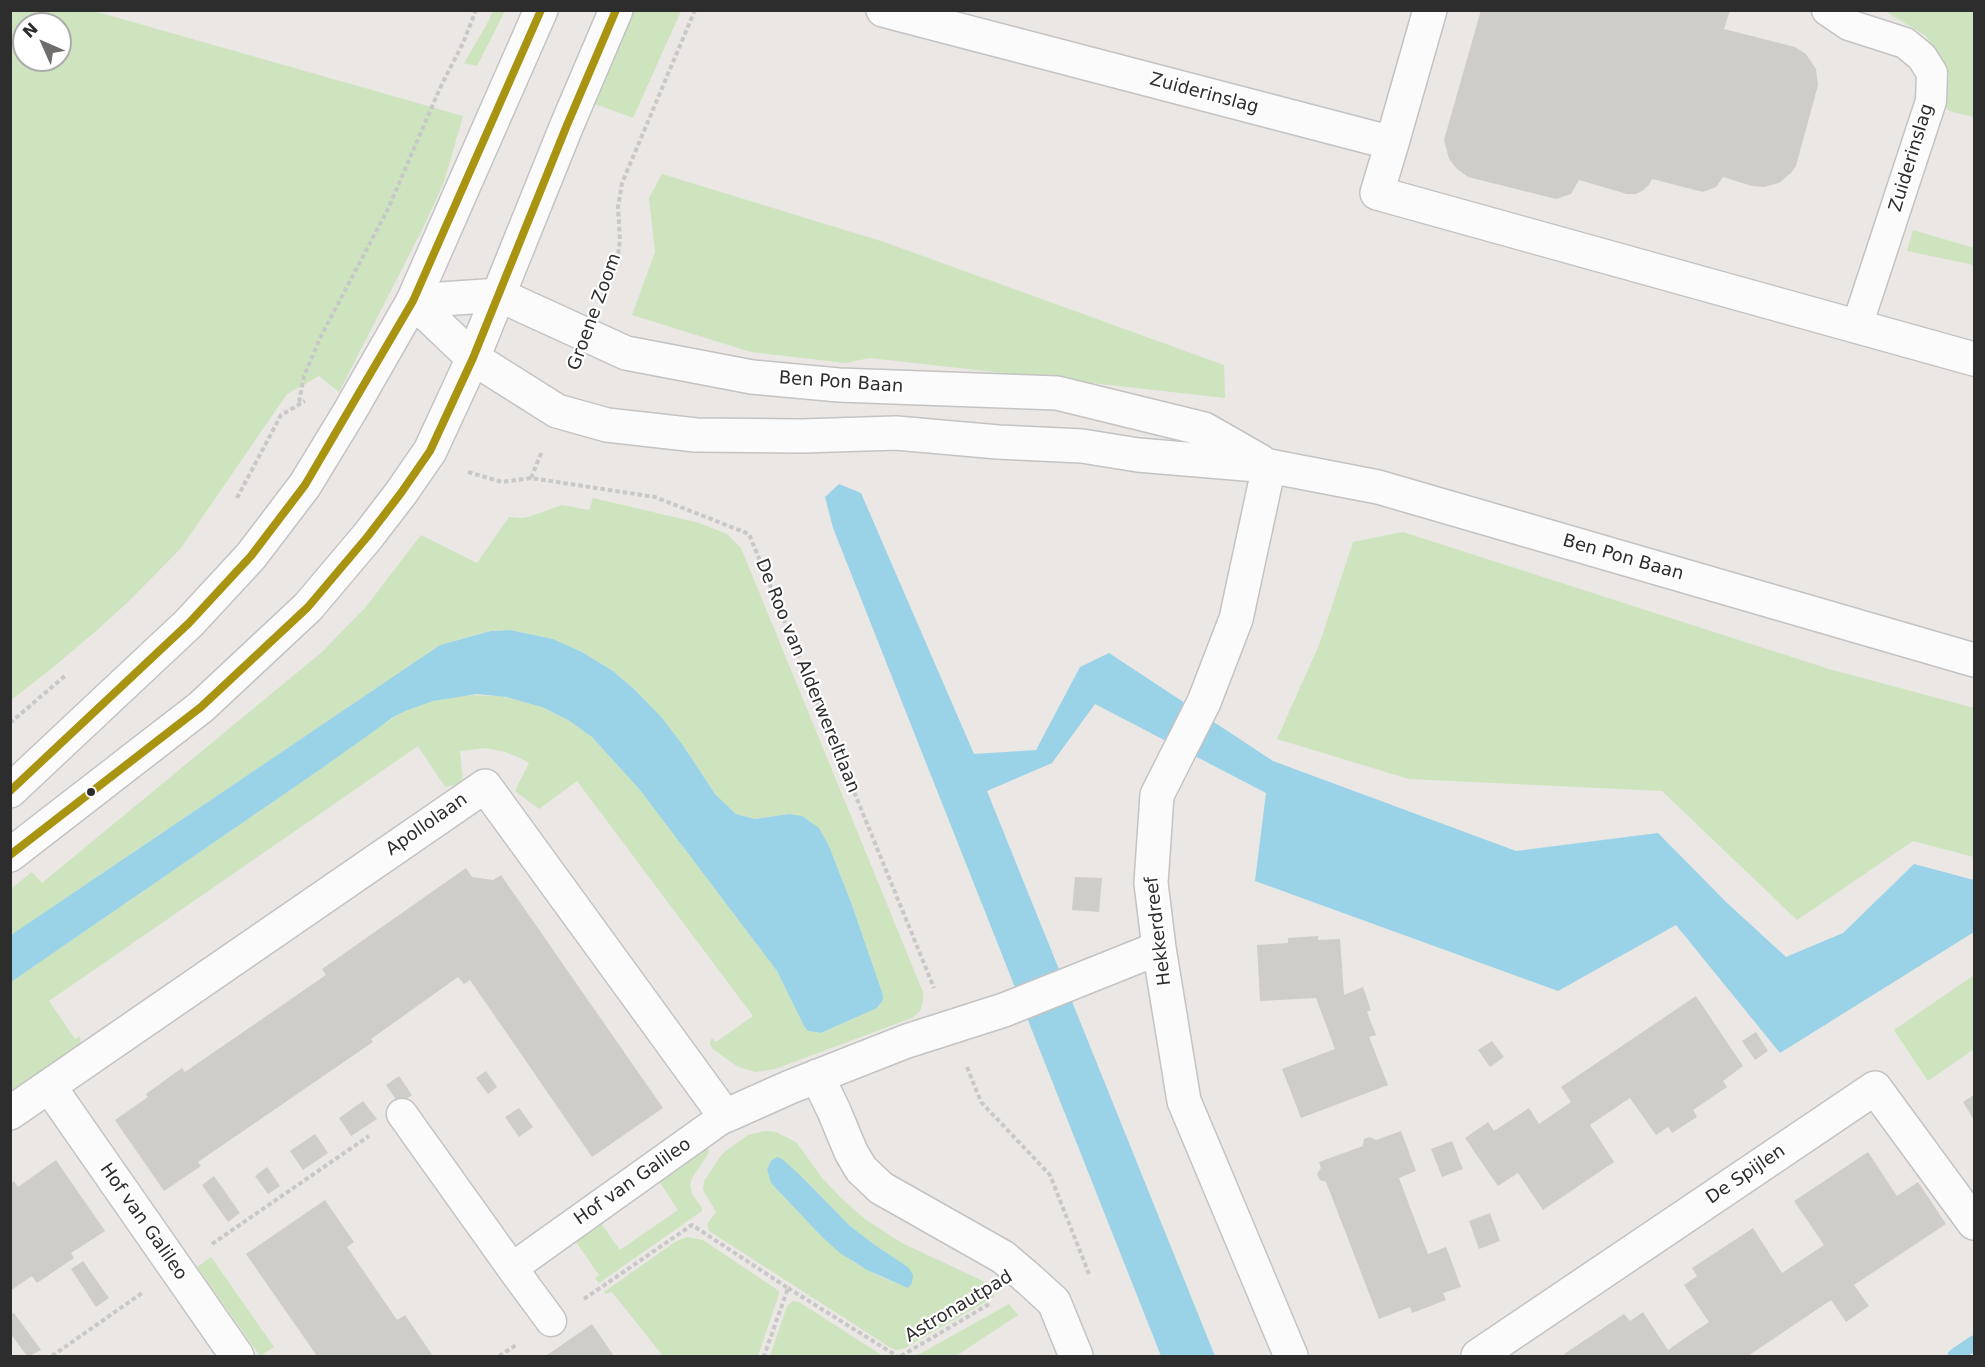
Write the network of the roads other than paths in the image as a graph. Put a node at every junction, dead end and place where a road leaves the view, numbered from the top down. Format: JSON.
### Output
{"nodes":[{"id":1,"x":541,"y":10,"type":"edge"},
{"id":2,"x":616,"y":10,"type":"edge"},
{"id":3,"x":883,"y":10,"type":"edge"},
{"id":4,"x":1430,"y":10,"type":"edge"},
{"id":5,"x":1827,"y":10,"type":"edge"},
{"id":6,"x":1392,"y":143,"type":"junction"},
{"id":7,"x":499,"y":295,"type":"junction"},
{"id":8,"x":413,"y":301,"type":"junction"},
{"id":9,"x":1857,"y":326,"type":"junction"},
{"id":10,"x":473,"y":358,"type":"junction"},
{"id":11,"x":1974,"y":359,"type":"edge"},
{"id":12,"x":1269,"y":466,"type":"junction"},
{"id":13,"x":1974,"y":660,"type":"edge"},
{"id":14,"x":10,"y":791,"type":"edge"},
{"id":15,"x":10,"y":855,"type":"edge"},
{"id":16,"x":1159,"y":948,"type":"junction"},
{"id":17,"x":817,"y":1076,"type":"junction"},
{"id":18,"x":50,"y":1086,"type":"junction"},
{"id":19,"x":10,"y":1113,"type":"edge"},
{"id":20,"x":402,"y":1114,"type":"road end"},
{"id":21,"x":725,"y":1116,"type":"junction"},
{"id":22,"x":1974,"y":1223,"type":"edge"},
{"id":23,"x":512,"y":1268,"type":"junction"},
{"id":24,"x":551,"y":1321,"type":"road end"},
{"id":25,"x":237,"y":1356,"type":"edge"},
{"id":26,"x":1076,"y":1356,"type":"edge"},
{"id":27,"x":1291,"y":1356,"type":"edge"},
{"id":28,"x":1478,"y":1356,"type":"edge"}],
"edges":[{"from":1,"to":8,"type":"street"},
{"from":2,"to":7,"type":"street"},
{"from":3,"to":6,"type":"street","name":"Zuiderinslag"},
{"from":4,"to":6,"type":"street"},
{"from":5,"to":9,"type":"lane","name":"Zuiderinslag"},
{"from":6,"to":9,"type":"street"},
{"from":7,"to":8,"type":"street","name":"Ben Pon Baan"},
{"from":7,"to":10,"type":"street"},
{"from":7,"to":12,"type":"street","name":"Ben Pon Baan"},
{"from":8,"to":10,"type":"street"},
{"from":8,"to":14,"type":"street"},
{"from":9,"to":11,"type":"street"},
{"from":10,"to":12,"type":"street","name":"Ben Pon Baan"},
{"from":10,"to":15,"type":"street"},
{"from":12,"to":13,"type":"street","name":"Ben Pon Baan"},
{"from":12,"to":16,"type":"street","name":"Hekkerdreef"},
{"from":16,"to":17,"type":"street"},
{"from":16,"to":27,"type":"street","name":"Hekkerdreef"},
{"from":17,"to":21,"type":"street"},
{"from":17,"to":26,"type":"street"},
{"from":18,"to":19,"type":"street","name":"Apollolaan"},
{"from":18,"to":21,"type":"street","name":"Apollolaan"},
{"from":18,"to":25,"type":"street","name":"Hof van Galileo"},
{"from":20,"to":23,"type":"lane"},
{"from":21,"to":23,"type":"lane","name":"Hof van Galileo"},
{"from":22,"to":28,"type":"street","name":"De Spijlen"},
{"from":23,"to":24,"type":"lane"}]}
